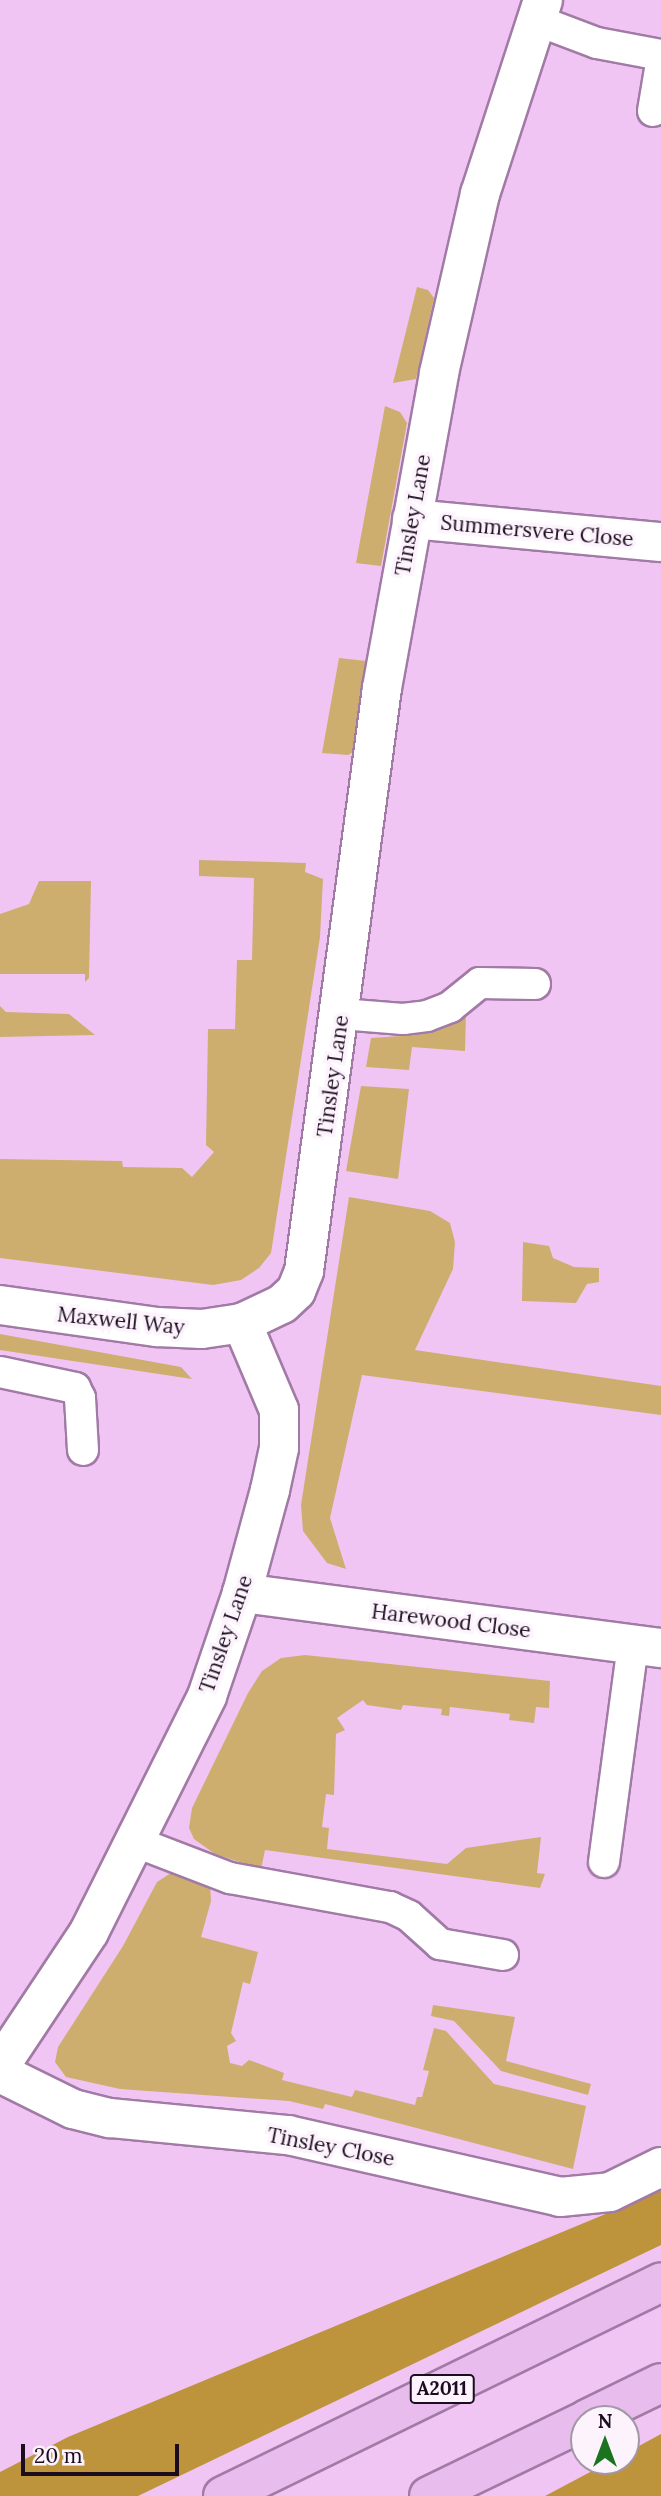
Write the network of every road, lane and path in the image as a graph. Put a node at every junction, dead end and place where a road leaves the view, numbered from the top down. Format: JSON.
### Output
{"nodes":[{"id":1,"x":540,"y":10,"type":"edge"},
{"id":2,"x":661,"y":55,"type":"edge"},
{"id":3,"x":661,"y":63,"type":"edge"},
{"id":4,"x":653,"y":111,"type":"dead end"},
{"id":5,"x":412,"y":519,"type":"junction"},
{"id":6,"x":661,"y":542,"type":"edge"},
{"id":7,"x":535,"y":984,"type":"dead end"},
{"id":8,"x":341,"y":1014,"type":"junction"},
{"id":9,"x":0,"y":1306,"type":"edge"},
{"id":10,"x":242,"y":1323,"type":"junction"},
{"id":11,"x":0,"y":1371,"type":"edge"},
{"id":12,"x":83,"y":1450,"type":"dead end"},
{"id":13,"x":242,"y":1593,"type":"junction"},
{"id":14,"x":647,"y":1646,"type":"edge"},
{"id":15,"x":136,"y":1842,"type":"junction"},
{"id":16,"x":604,"y":1862,"type":"dead end"},
{"id":17,"x":503,"y":1955,"type":"dead end"},
{"id":18,"x":0,"y":2066,"type":"edge"},
{"id":19,"x":0,"y":2073,"type":"edge"},
{"id":20,"x":661,"y":2167,"type":"edge"},
{"id":21,"x":661,"y":2283,"type":"edge"},
{"id":22,"x":661,"y":2383,"type":"edge"},
{"id":23,"x":616,"y":2405,"type":"edge"},
{"id":24,"x":570,"y":2428,"type":"edge"},
{"id":25,"x":223,"y":2496,"type":"edge"},
{"id":26,"x":429,"y":2496,"type":"edge"}],
"edges":[{"from":1,"to":2,"type":"lane"},
{"from":1,"to":5,"type":"street","name":"Tinsley Lane"},
{"from":3,"to":4,"type":"lane"},
{"from":5,"to":6,"type":"street","name":"Summersvere Close"},
{"from":5,"to":8,"type":"street","name":"Tinsley Lane"},
{"from":7,"to":8,"type":"lane"},
{"from":8,"to":10,"type":"street","name":"Tinsley Lane"},
{"from":9,"to":10,"type":"street","name":"Maxwell Way"},
{"from":10,"to":13,"type":"street","name":"Tinsley Lane"},
{"from":11,"to":12,"type":"lane"},
{"from":13,"to":14,"type":"street","name":"Harewood Close"},
{"from":13,"to":15,"type":"street","name":"Tinsley Lane"},
{"from":14,"to":16,"type":"lane"},
{"from":15,"to":17,"type":"lane"},
{"from":15,"to":18,"type":"street","name":"Tinsley Lane"},
{"from":19,"to":20,"type":"street","name":"Tinsley Close"},
{"from":21,"to":25,"type":"main road","number":"A2011"},
{"from":22,"to":23,"type":"main road"},
{"from":24,"to":26,"type":"main road"}]}
